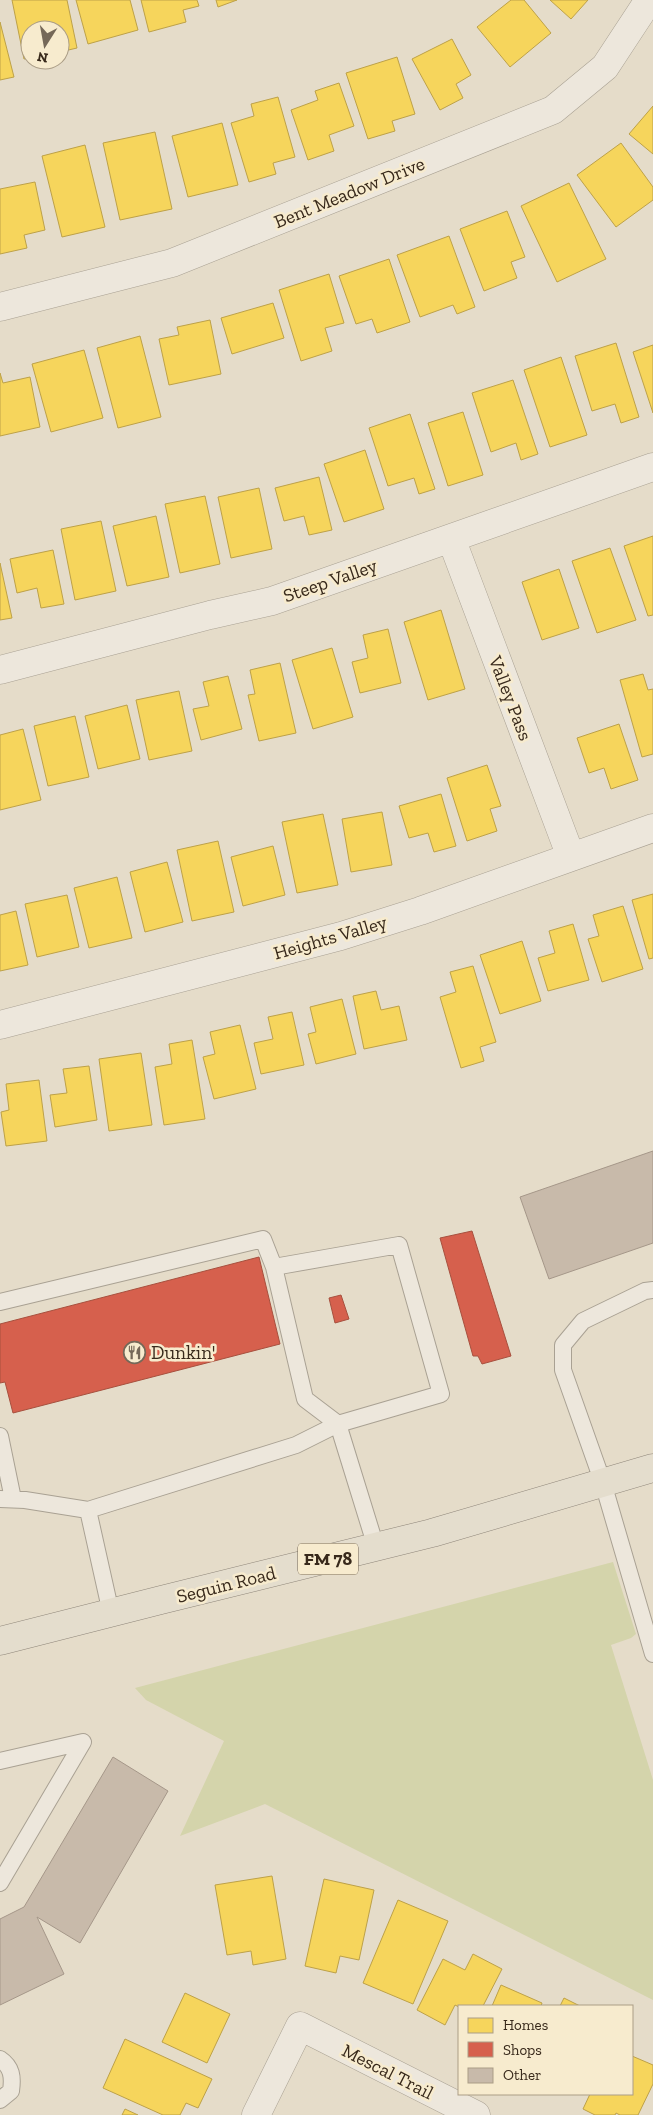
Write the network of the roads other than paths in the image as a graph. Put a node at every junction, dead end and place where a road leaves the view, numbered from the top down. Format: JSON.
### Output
{"nodes":[{"id":1,"x":649,"y":0,"type":"edge"},
{"id":2,"x":0,"y":307,"type":"edge"},
{"id":3,"x":653,"y":467,"type":"edge"},
{"id":4,"x":451,"y":538,"type":"junction"},
{"id":5,"x":0,"y":670,"type":"edge"},
{"id":6,"x":653,"y":828,"type":"edge"},
{"id":7,"x":571,"y":857,"type":"junction"},
{"id":8,"x":0,"y":1025,"type":"edge"},
{"id":9,"x":274,"y":1267,"type":"junction"},
{"id":10,"x":653,"y":1290,"type":"edge"},
{"id":11,"x":0,"y":1302,"type":"edge"},
{"id":12,"x":338,"y":1424,"type":"junction"},
{"id":13,"x":0,"y":1436,"type":"edge"},
{"id":14,"x":653,"y":1468,"type":"edge"},
{"id":15,"x":603,"y":1483,"type":"junction"},
{"id":16,"x":7,"y":1499,"type":"edge"},
{"id":17,"x":88,"y":1510,"type":"junction"},
{"id":18,"x":376,"y":1547,"type":"junction"},
{"id":19,"x":111,"y":1613,"type":"junction"},
{"id":20,"x":0,"y":1641,"type":"edge"},
{"id":21,"x":653,"y":1654,"type":"edge"},
{"id":22,"x":0,"y":1761,"type":"edge"},
{"id":23,"x":0,"y":1883,"type":"edge"},
{"id":24,"x":0,"y":2059,"type":"edge"},
{"id":25,"x":0,"y":2100,"type":"edge"},
{"id":26,"x":256,"y":2115,"type":"edge"},
{"id":27,"x":476,"y":2115,"type":"edge"}],
"edges":[{"from":1,"to":2,"type":"street","name":"Bent Meadow Drive"},
{"from":3,"to":4,"type":"street","name":"Steep Valley"},
{"from":4,"to":5,"type":"street","name":"Steep Valley"},
{"from":4,"to":7,"type":"street","name":"Valley Pass"},
{"from":6,"to":7,"type":"street","name":"Heights Valley"},
{"from":7,"to":8,"type":"street","name":"Heights Valley"},
{"from":9,"to":11,"type":"lane"},
{"from":9,"to":12,"type":"lane"},
{"from":9,"to":12,"type":"lane"},
{"from":10,"to":15,"type":"lane"},
{"from":12,"to":17,"type":"lane"},
{"from":12,"to":18,"type":"lane"},
{"from":13,"to":16,"type":"lane"},
{"from":14,"to":15,"type":"main road","name":"Seguin Road","number":"FM 78"},
{"from":15,"to":18,"type":"main road","name":"Seguin Road","number":"FM 78"},
{"from":15,"to":21,"type":"lane"},
{"from":16,"to":17,"type":"lane"},
{"from":17,"to":19,"type":"lane"},
{"from":18,"to":19,"type":"main road","name":"Seguin Road","number":"FM 78"},
{"from":19,"to":20,"type":"main road","name":"Seguin Road","number":"FM 78"},
{"from":22,"to":23,"type":"lane"},
{"from":24,"to":25,"type":"lane"},
{"from":26,"to":27,"type":"street","name":"Mescal Trail"}]}
